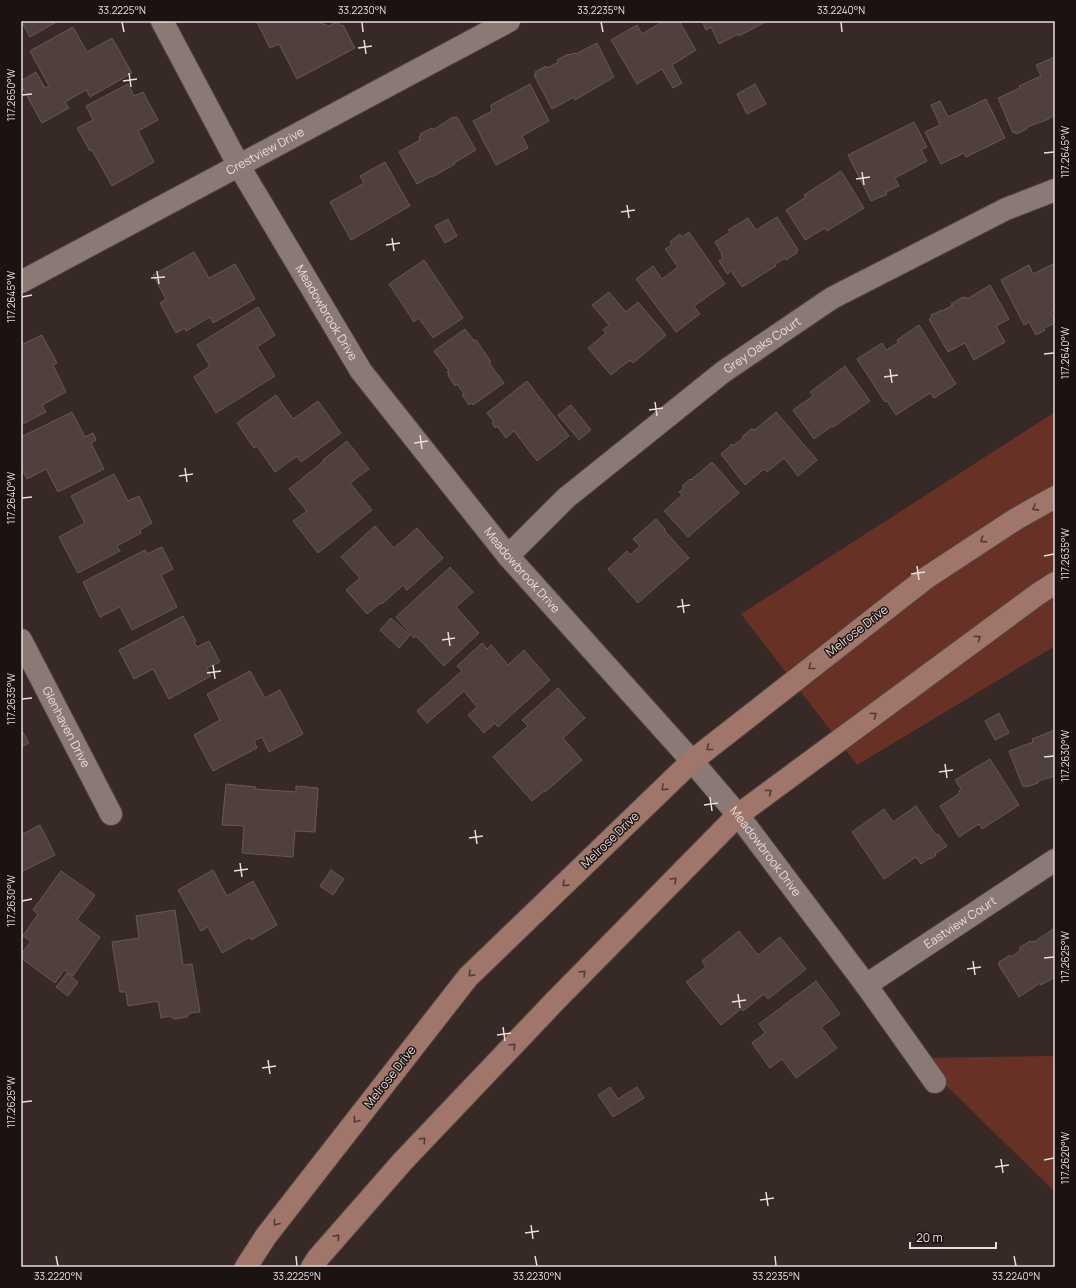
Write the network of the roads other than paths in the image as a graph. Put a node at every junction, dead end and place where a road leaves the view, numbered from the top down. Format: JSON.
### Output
{"nodes":[{"id":1,"x":162,"y":21,"type":"edge"},
{"id":2,"x":509,"y":21,"type":"edge"},
{"id":3,"x":239,"y":166,"type":"junction"},
{"id":4,"x":1055,"y":190,"type":"edge"},
{"id":5,"x":21,"y":282,"type":"edge"},
{"id":6,"x":1055,"y":497,"type":"edge"},
{"id":7,"x":508,"y":556,"type":"junction"},
{"id":8,"x":1055,"y":583,"type":"edge"},
{"id":9,"x":21,"y":640,"type":"edge"},
{"id":10,"x":692,"y":761,"type":"junction"},
{"id":11,"x":111,"y":814,"type":"dead end"},
{"id":12,"x":738,"y":815,"type":"junction"},
{"id":13,"x":1055,"y":860,"type":"edge"},
{"id":14,"x":866,"y":985,"type":"junction"},
{"id":15,"x":935,"y":1082,"type":"dead end"},
{"id":16,"x":246,"y":1267,"type":"edge"},
{"id":17,"x":312,"y":1267,"type":"edge"}],
"edges":[{"from":1,"to":3,"type":"street","name":"Meadowbrook Drive"},
{"from":2,"to":3,"type":"street","name":"Crestview Drive"},
{"from":3,"to":5,"type":"street","name":"Crestview Drive"},
{"from":3,"to":7,"type":"street","name":"Meadowbrook Drive"},
{"from":4,"to":7,"type":"street","name":"Grey Oaks Court"},
{"from":6,"to":10,"type":"main road","name":"Melrose Drive","one_way":true},
{"from":7,"to":10,"type":"street","name":"Meadowbrook Drive"},
{"from":12,"to":8,"type":"main road","one_way":true},
{"from":9,"to":11,"type":"street","name":"Glenhaven Drive"},
{"from":10,"to":12,"type":"street","name":"Meadowbrook Drive"},
{"from":10,"to":16,"type":"main road","name":"Melrose Drive","one_way":true},
{"from":12,"to":14,"type":"street","name":"Meadowbrook Drive"},
{"from":17,"to":12,"type":"main road","one_way":true},
{"from":13,"to":14,"type":"street","name":"Eastview Court"},
{"from":14,"to":15,"type":"street","name":"Meadowbrook Drive"}]}
